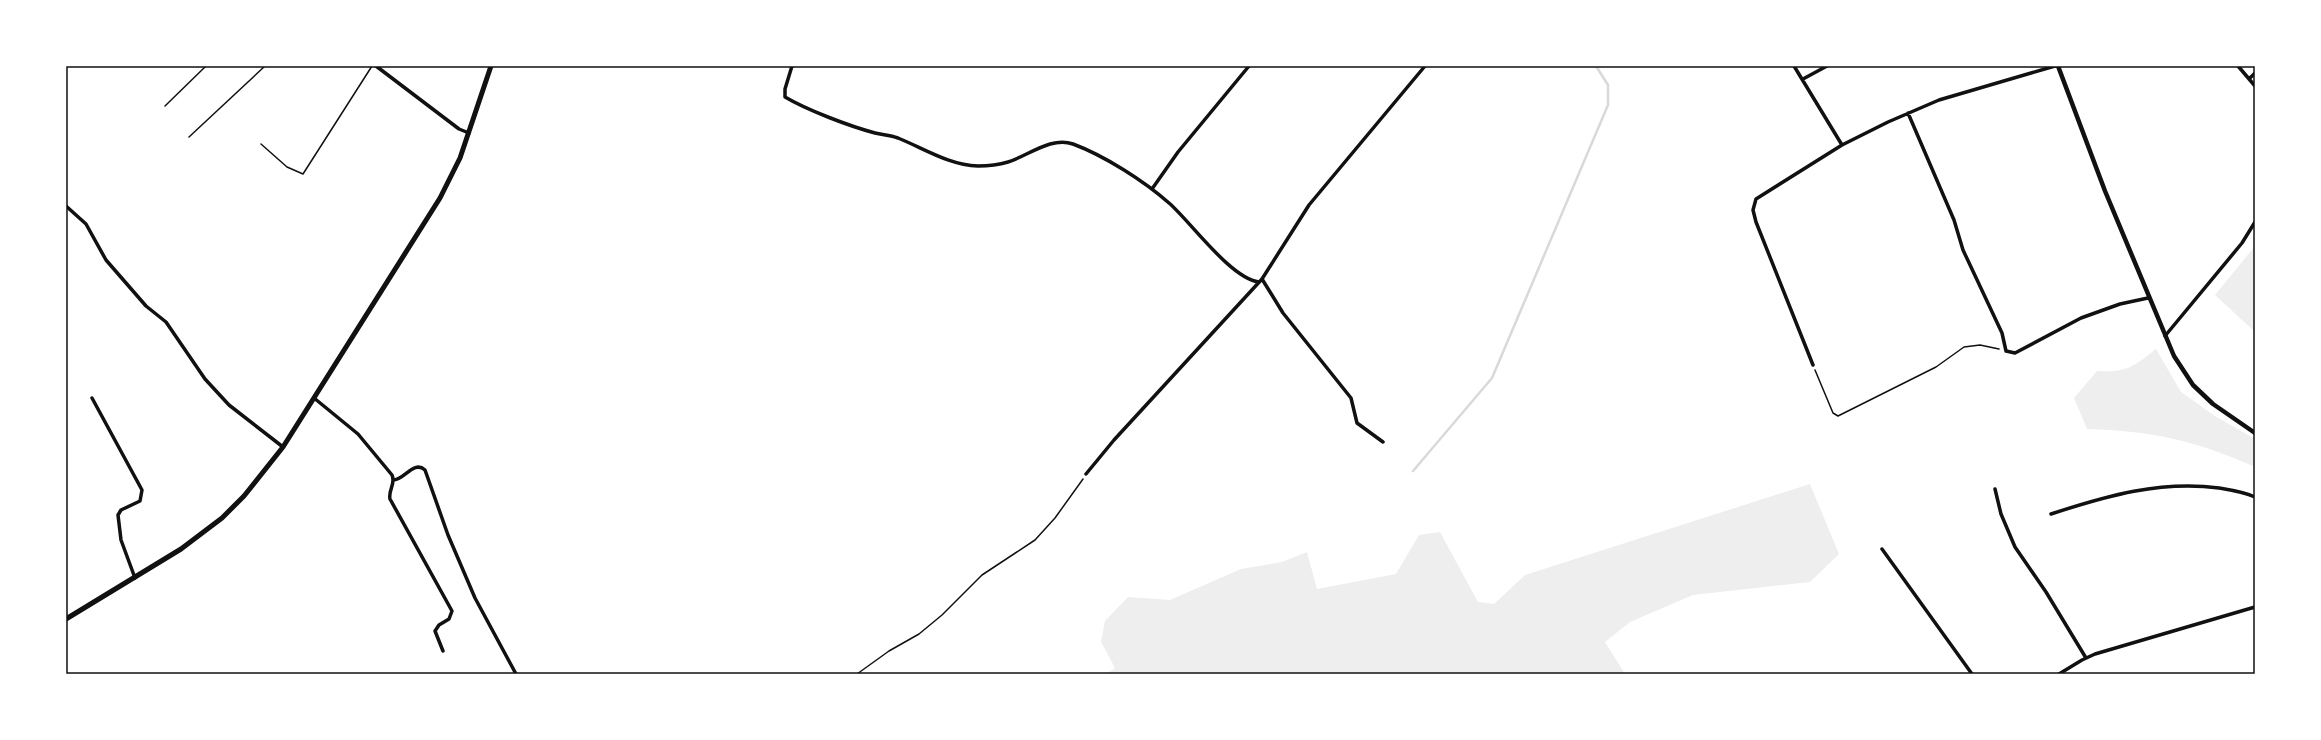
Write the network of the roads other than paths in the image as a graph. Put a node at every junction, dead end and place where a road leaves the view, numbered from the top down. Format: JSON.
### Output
{"nodes":[{"id":1,"x":206,"y":66,"type":"edge"},
{"id":2,"x":265,"y":66,"type":"edge"},
{"id":3,"x":372,"y":66,"type":"edge"},
{"id":4,"x":376,"y":66,"type":"edge"},
{"id":5,"x":491,"y":66,"type":"edge"},
{"id":6,"x":792,"y":66,"type":"edge"},
{"id":7,"x":1249,"y":66,"type":"edge"},
{"id":8,"x":1425,"y":66,"type":"edge"},
{"id":9,"x":1794,"y":66,"type":"edge"},
{"id":10,"x":1827,"y":66,"type":"edge"},
{"id":11,"x":2056,"y":66,"type":"edge"},
{"id":12,"x":2238,"y":66,"type":"edge"},
{"id":13,"x":2255,"y":73,"type":"edge"},
{"id":14,"x":1802,"y":79,"type":"junction"},
{"id":15,"x":2250,"y":79,"type":"junction"},
{"id":16,"x":2255,"y":86,"type":"edge"},
{"id":17,"x":165,"y":106,"type":"dead end"},
{"id":18,"x":1908,"y":113,"type":"junction"},
{"id":19,"x":469,"y":132,"type":"junction"},
{"id":20,"x":189,"y":137,"type":"dead end"},
{"id":21,"x":261,"y":144,"type":"dead end"},
{"id":22,"x":1842,"y":145,"type":"junction"},
{"id":23,"x":1152,"y":189,"type":"junction"},
{"id":24,"x":66,"y":206,"type":"edge"},
{"id":25,"x":2255,"y":222,"type":"edge"},
{"id":26,"x":1262,"y":279,"type":"junction"},
{"id":27,"x":1259,"y":282,"type":"junction"},
{"id":28,"x":2148,"y":298,"type":"junction"},
{"id":29,"x":2165,"y":336,"type":"junction"},
{"id":30,"x":1813,"y":365,"type":"road end"},
{"id":31,"x":92,"y":398,"type":"dead end"},
{"id":32,"x":314,"y":398,"type":"junction"},
{"id":33,"x":2255,"y":433,"type":"edge"},
{"id":34,"x":1383,"y":442,"type":"dead end"},
{"id":35,"x":284,"y":447,"type":"junction"},
{"id":36,"x":1086,"y":474,"type":"road end"},
{"id":37,"x":394,"y":480,"type":"junction"},
{"id":38,"x":1995,"y":489,"type":"dead end"},
{"id":39,"x":2255,"y":497,"type":"edge"},
{"id":40,"x":2051,"y":514,"type":"dead end"},
{"id":41,"x":1882,"y":549,"type":"dead end"},
{"id":42,"x":135,"y":578,"type":"junction"},
{"id":43,"x":2255,"y":607,"type":"edge"},
{"id":44,"x":66,"y":619,"type":"edge"},
{"id":45,"x":443,"y":651,"type":"dead end"},
{"id":46,"x":2086,"y":658,"type":"junction"},
{"id":47,"x":516,"y":674,"type":"edge"},
{"id":48,"x":1972,"y":674,"type":"edge"},
{"id":49,"x":2059,"y":674,"type":"edge"}],
"edges":[{"from":1,"to":17,"type":"lane"},
{"from":2,"to":20,"type":"lane"},
{"from":3,"to":21,"type":"lane"},
{"from":4,"to":19,"type":"street"},
{"from":5,"to":19,"type":"main road"},
{"from":6,"to":23,"type":"street"},
{"from":7,"to":23,"type":"street"},
{"from":8,"to":26,"type":"street"},
{"from":9,"to":14,"type":"street"},
{"from":10,"to":14,"type":"street"},
{"from":11,"to":18,"type":"street"},
{"from":11,"to":28,"type":"street"},
{"from":12,"to":15,"type":"street"},
{"from":13,"to":15,"type":"street"},
{"from":14,"to":22,"type":"street"},
{"from":15,"to":16,"type":"street"},
{"from":18,"to":22,"type":"street"},
{"from":18,"to":28,"type":"street"},
{"from":19,"to":32,"type":"main road"},
{"from":22,"to":30,"type":"street"},
{"from":23,"to":27,"type":"street"},
{"from":24,"to":35,"type":"street"},
{"from":25,"to":29,"type":"street"},
{"from":26,"to":27,"type":"street"},
{"from":26,"to":34,"type":"street"},
{"from":27,"to":36,"type":"street"},
{"from":28,"to":29,"type":"street"},
{"from":29,"to":33,"type":"street"},
{"from":31,"to":42,"type":"street"},
{"from":32,"to":35,"type":"main road"},
{"from":32,"to":37,"type":"street"},
{"from":35,"to":42,"type":"main road"},
{"from":37,"to":45,"type":"street"},
{"from":37,"to":47,"type":"street"},
{"from":38,"to":46,"type":"street"},
{"from":39,"to":40,"type":"street"},
{"from":41,"to":48,"type":"street"},
{"from":42,"to":44,"type":"main road"},
{"from":43,"to":46,"type":"street"},
{"from":46,"to":49,"type":"street"}]}
